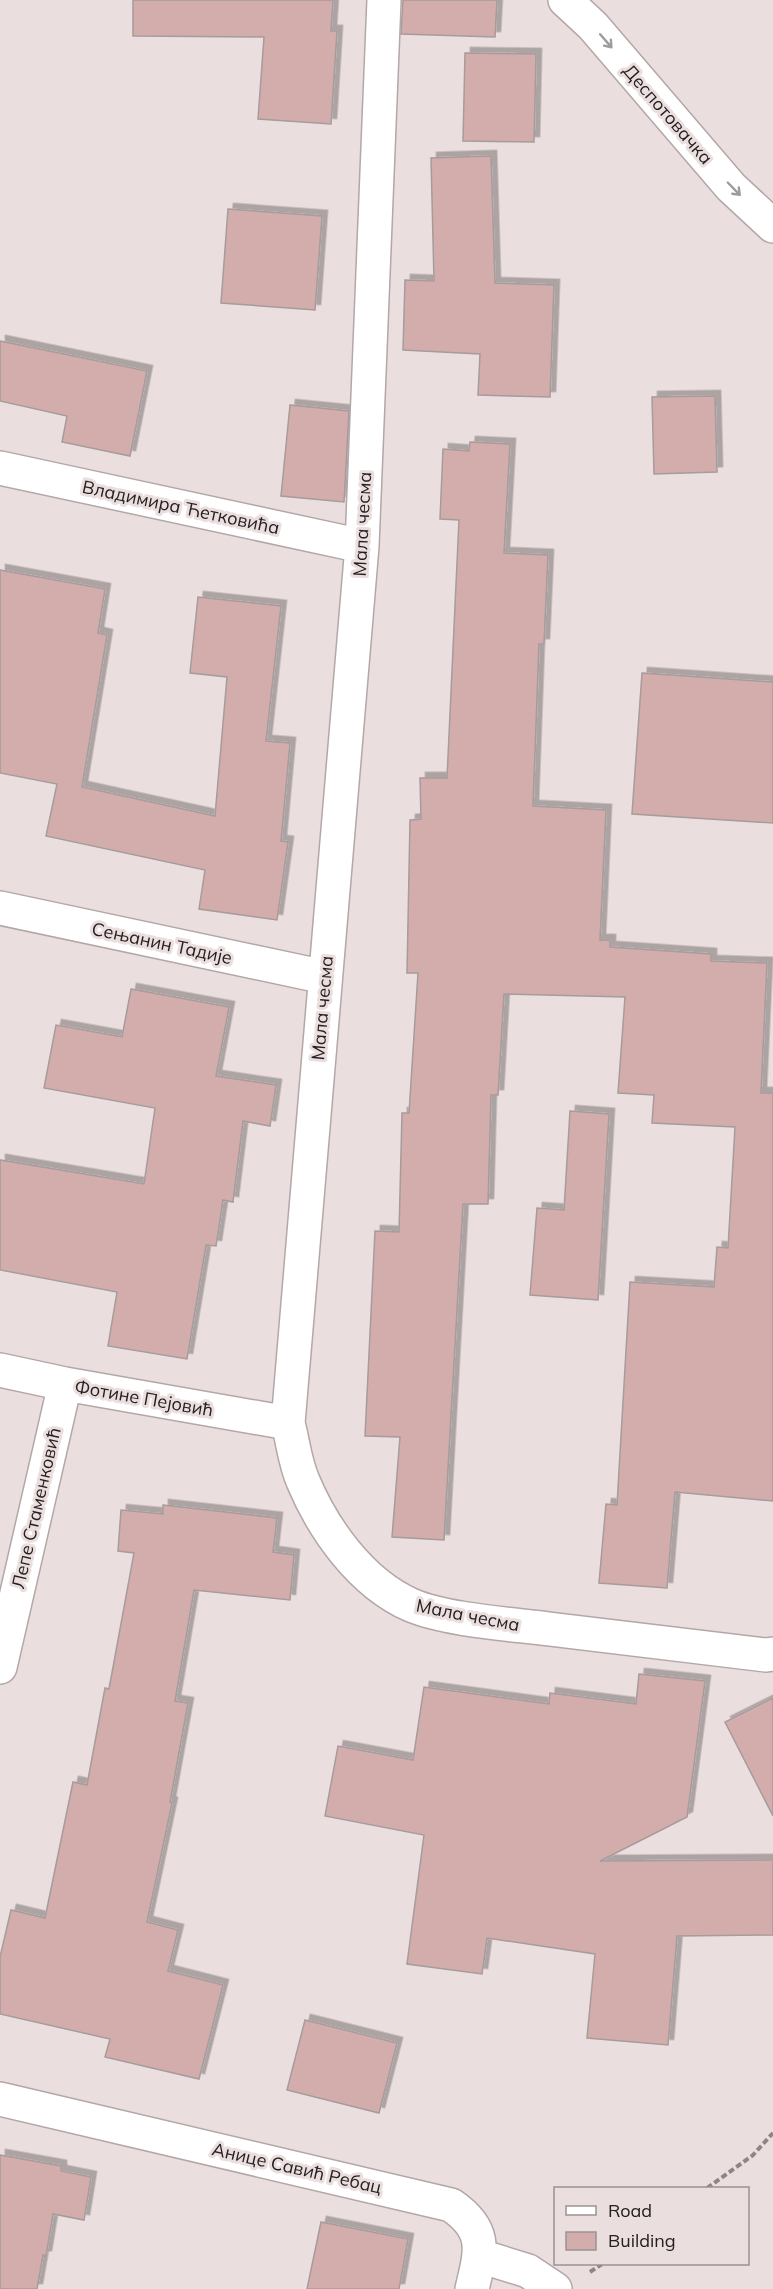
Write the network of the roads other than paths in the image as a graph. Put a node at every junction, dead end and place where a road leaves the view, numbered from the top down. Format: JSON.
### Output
{"nodes":[{"id":1,"x":384,"y":0,"type":"edge"},
{"id":2,"x":565,"y":0,"type":"edge"},
{"id":3,"x":773,"y":226,"type":"edge"},
{"id":4,"x":0,"y":468,"type":"edge"},
{"id":5,"x":362,"y":546,"type":"junction"},
{"id":6,"x":0,"y":908,"type":"edge"},
{"id":7,"x":325,"y":977,"type":"junction"},
{"id":8,"x":0,"y":1370,"type":"edge"},
{"id":9,"x":65,"y":1384,"type":"junction"},
{"id":10,"x":288,"y":1423,"type":"junction"},
{"id":11,"x":773,"y":1654,"type":"edge"},
{"id":12,"x":0,"y":1667,"type":"edge"},
{"id":13,"x":0,"y":2099,"type":"edge"},
{"id":14,"x":480,"y":2256,"type":"junction"},
{"id":15,"x":472,"y":2289,"type":"edge"},
{"id":16,"x":555,"y":2289,"type":"edge"}],
"edges":[{"from":1,"to":5,"type":"street","name":"Мала чесма"},
{"from":2,"to":3,"type":"street","name":"Деспотовачка","one_way":true},
{"from":4,"to":5,"type":"street","name":"Владимира Ћетковића"},
{"from":5,"to":7,"type":"street","name":"Мала чесма"},
{"from":6,"to":7,"type":"street","name":"Сењанин Тадије"},
{"from":7,"to":10,"type":"street","name":"Мала чесма"},
{"from":8,"to":9,"type":"street","name":"Фотине Пејовић"},
{"from":9,"to":10,"type":"street","name":"Фотине Пејовић"},
{"from":9,"to":12,"type":"street","name":"Лепе Стаменковић"},
{"from":10,"to":11,"type":"street","name":"Мала чесма"},
{"from":13,"to":14,"type":"street","name":"Анице Савић Ребац"},
{"from":14,"to":15,"type":"street"},
{"from":14,"to":16,"type":"street"}]}
